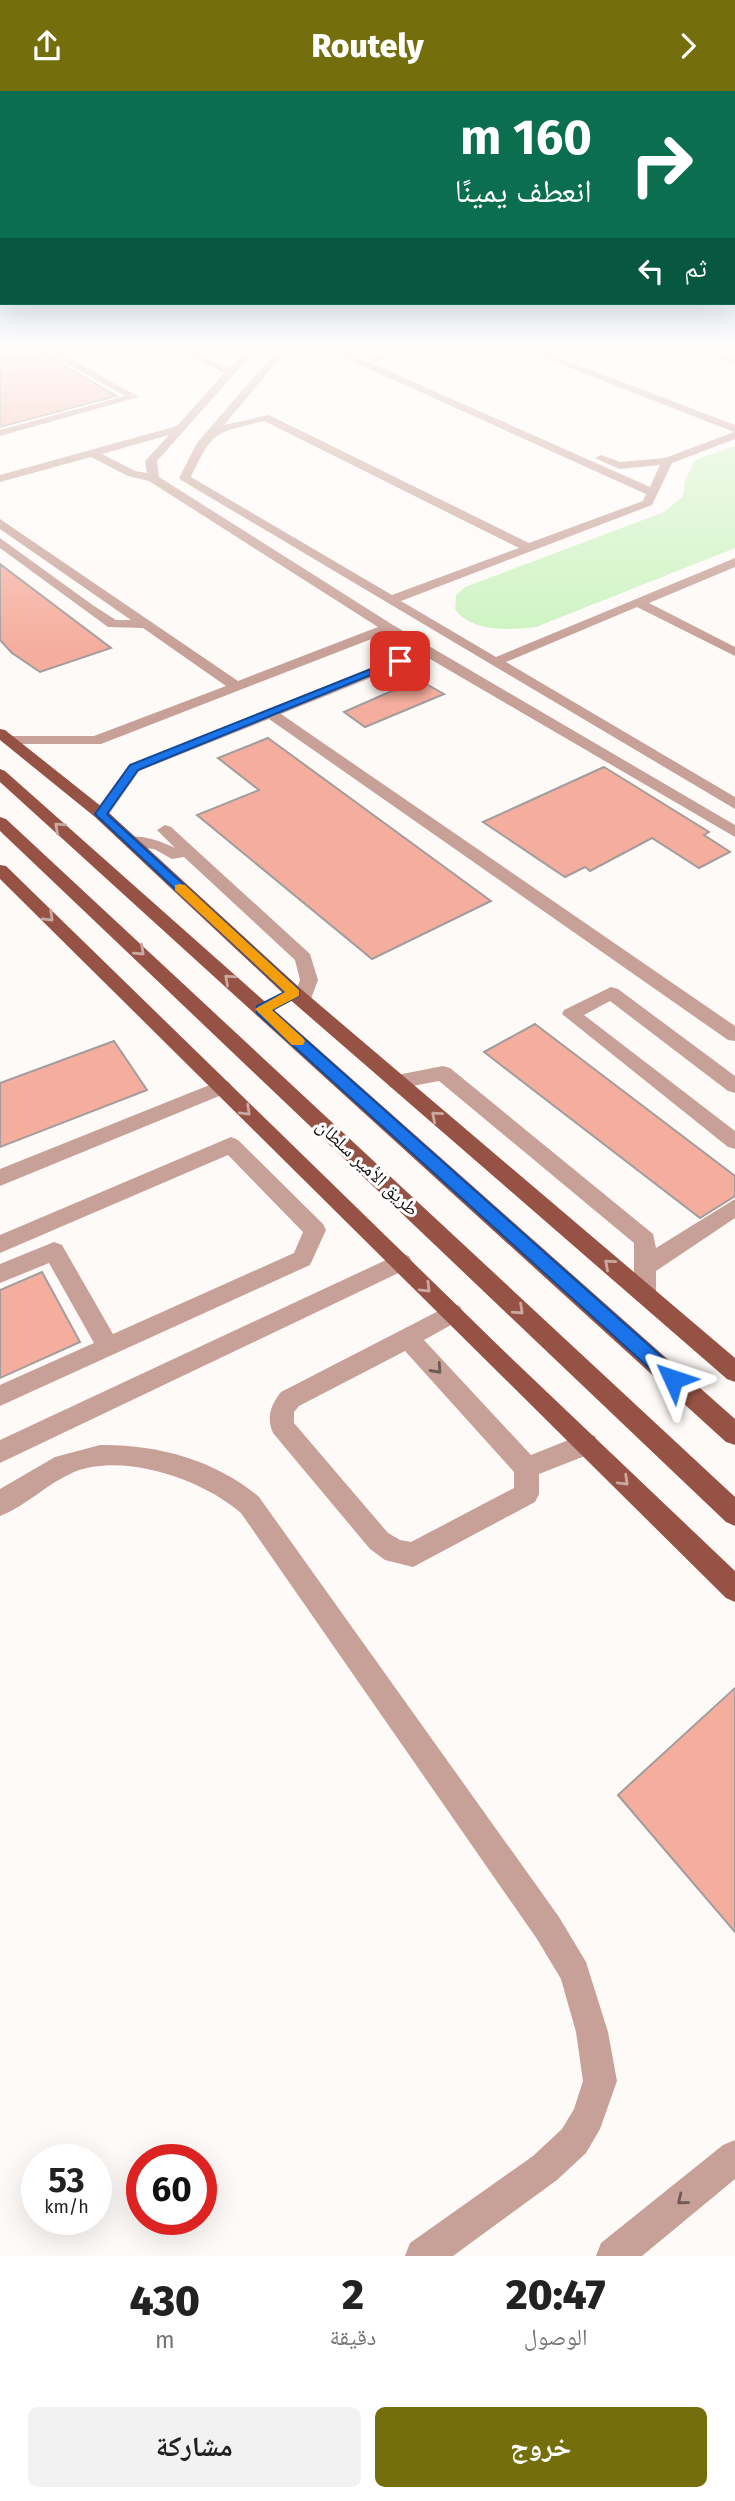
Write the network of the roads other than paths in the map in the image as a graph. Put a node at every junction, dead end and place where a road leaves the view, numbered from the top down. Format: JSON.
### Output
{"nodes":[{"id":1,"x":136,"y":445,"type":"edge"},
{"id":2,"x":175,"y":445,"type":"edge"},
{"id":3,"x":188,"y":445,"type":"edge"},
{"id":4,"x":321,"y":445,"type":"edge"},
{"id":5,"x":548,"y":445,"type":"edge"},
{"id":6,"x":571,"y":445,"type":"edge"},
{"id":7,"x":709,"y":445,"type":"edge"},
{"id":8,"x":93,"y":453,"type":"junction"},
{"id":9,"x":153,"y":459,"type":"junction"},
{"id":10,"x":184,"y":459,"type":"junction"},
{"id":11,"x":667,"y":461,"type":"junction"},
{"id":12,"x":619,"y":466,"type":"junction"},
{"id":13,"x":605,"y":470,"type":"junction"},
{"id":14,"x":153,"y":478,"type":"junction"},
{"id":15,"x":0,"y":479,"type":"edge"},
{"id":16,"x":654,"y":493,"type":"junction"},
{"id":17,"x":0,"y":523,"type":"edge"},
{"id":18,"x":0,"y":543,"type":"edge"},
{"id":19,"x":529,"y":548,"type":"junction"},
{"id":20,"x":735,"y":562,"type":"edge"},
{"id":21,"x":391,"y":600,"type":"junction"},
{"id":22,"x":638,"y":602,"type":"junction"},
{"id":23,"x":146,"y":624,"type":"junction"},
{"id":24,"x":388,"y":628,"type":"junction"},
{"id":25,"x":425,"y":650,"type":"junction"},
{"id":26,"x":735,"y":652,"type":"edge"},
{"id":27,"x":495,"y":662,"type":"junction"},
{"id":28,"x":237,"y":687,"type":"junction"},
{"id":29,"x":270,"y":713,"type":"junction"},
{"id":30,"x":5,"y":737,"type":"edge"},
{"id":31,"x":0,"y":773,"type":"edge"},
{"id":32,"x":735,"y":804,"type":"edge"},
{"id":33,"x":101,"y":814,"type":"junction"},
{"id":34,"x":0,"y":822,"type":"edge"},
{"id":35,"x":165,"y":830,"type":"dead end"},
{"id":36,"x":735,"y":832,"type":"edge"},
{"id":37,"x":130,"y":842,"type":"junction"},
{"id":38,"x":180,"y":853,"type":"junction"},
{"id":39,"x":0,"y":870,"type":"edge"},
{"id":40,"x":298,"y":996,"type":"junction"},
{"id":41,"x":262,"y":1009,"type":"junction"},
{"id":42,"x":735,"y":1035,"type":"edge"},
{"id":43,"x":397,"y":1082,"type":"junction"},
{"id":44,"x":735,"y":1086,"type":"edge"},
{"id":45,"x":222,"y":1087,"type":"junction"},
{"id":46,"x":735,"y":1142,"type":"edge"},
{"id":47,"x":0,"y":1178,"type":"edge"},
{"id":48,"x":735,"y":1207,"type":"edge"},
{"id":49,"x":39,"y":1227,"type":"junction"},
{"id":50,"x":0,"y":1244,"type":"edge"},
{"id":51,"x":54,"y":1251,"type":"junction"},
{"id":52,"x":401,"y":1262,"type":"junction"},
{"id":53,"x":645,"y":1266,"type":"junction"},
{"id":54,"x":0,"y":1274,"type":"edge"},
{"id":55,"x":645,"y":1295,"type":"junction"},
{"id":56,"x":452,"y":1313,"type":"junction"},
{"id":57,"x":408,"y":1338,"type":"junction"},
{"id":58,"x":108,"y":1347,"type":"junction"},
{"id":59,"x":735,"y":1372,"type":"edge"},
{"id":60,"x":0,"y":1396,"type":"edge"},
{"id":61,"x":735,"y":1434,"type":"edge"},
{"id":62,"x":586,"y":1444,"type":"junction"},
{"id":63,"x":0,"y":1452,"type":"edge"},
{"id":64,"x":527,"y":1468,"type":"junction"},
{"id":65,"x":0,"y":1504,"type":"edge"},
{"id":66,"x":735,"y":1514,"type":"edge"},
{"id":67,"x":735,"y":1589,"type":"edge"},
{"id":68,"x":735,"y":2157,"type":"edge"},
{"id":69,"x":423,"y":2256,"type":"edge"},
{"id":70,"x":614,"y":2256,"type":"edge"}],
"edges":[{"from":1,"to":8,"type":"street"},
{"from":2,"to":9,"type":"street"},
{"from":3,"to":10,"type":"street"},
{"from":4,"to":19,"type":"street"},
{"from":5,"to":13,"type":"street"},
{"from":6,"to":12,"type":"street"},
{"from":7,"to":11,"type":"street"},
{"from":8,"to":14,"type":"street"},
{"from":8,"to":15,"type":"street"},
{"from":9,"to":10,"type":"street"},
{"from":9,"to":14,"type":"street"},
{"from":10,"to":21,"type":"street"},
{"from":11,"to":12,"type":"street"},
{"from":11,"to":16,"type":"street"},
{"from":12,"to":13,"type":"street"},
{"from":13,"to":16,"type":"street"},
{"from":14,"to":24,"type":"street"},
{"from":16,"to":19,"type":"street"},
{"from":17,"to":23,"type":"street"},
{"from":18,"to":23,"type":"street"},
{"from":19,"to":21,"type":"street"},
{"from":20,"to":22,"type":"street"},
{"from":21,"to":27,"type":"street"},
{"from":22,"to":26,"type":"street"},
{"from":22,"to":27,"type":"street"},
{"from":23,"to":28,"type":"street"},
{"from":24,"to":25,"type":"street"},
{"from":24,"to":28,"type":"street"},
{"from":25,"to":29,"type":"street"},
{"from":25,"to":36,"type":"street"},
{"from":27,"to":32,"type":"street"},
{"from":28,"to":30,"type":"street"},
{"from":29,"to":33,"type":"street"},
{"from":29,"to":42,"type":"street"},
{"from":30,"to":33,"type":"main road"},
{"from":41,"to":31,"type":"main road","one_way":true},
{"from":33,"to":37,"type":"main road"},
{"from":34,"to":66,"type":"main road","name":"طريق الأمير سلطان","one_way":true},
{"from":35,"to":38,"type":"street"},
{"from":37,"to":38,"type":"street"},
{"from":37,"to":40,"type":"main road"},
{"from":38,"to":40,"type":"street"},
{"from":39,"to":45,"type":"main road","one_way":true},
{"from":40,"to":41,"type":"main road"},
{"from":40,"to":43,"type":"main road"},
{"from":41,"to":61,"type":"main road"},
{"from":43,"to":53,"type":"street"},
{"from":55,"to":43,"type":"main road","one_way":true},
{"from":44,"to":46,"type":"street"},
{"from":45,"to":47,"type":"street"},
{"from":45,"to":52,"type":"main road","one_way":true},
{"from":48,"to":53,"type":"street"},
{"from":49,"to":50,"type":"street"},
{"from":49,"to":51,"type":"street"},
{"from":49,"to":58,"type":"street"},
{"from":51,"to":54,"type":"street"},
{"from":51,"to":58,"type":"street"},
{"from":52,"to":56,"type":"main road","one_way":true},
{"from":52,"to":63,"type":"street"},
{"from":53,"to":55,"type":"street"},
{"from":55,"to":59,"type":"main road"},
{"from":56,"to":57,"type":"street"},
{"from":56,"to":62,"type":"main road"},
{"from":57,"to":64,"type":"street","one_way":true},
{"from":57,"to":64,"type":"street"},
{"from":58,"to":60,"type":"street"},
{"from":62,"to":64,"type":"street"},
{"from":62,"to":67,"type":"main road","one_way":true},
{"from":65,"to":69,"type":"street"},
{"from":68,"to":70,"type":"street","one_way":true}]}
